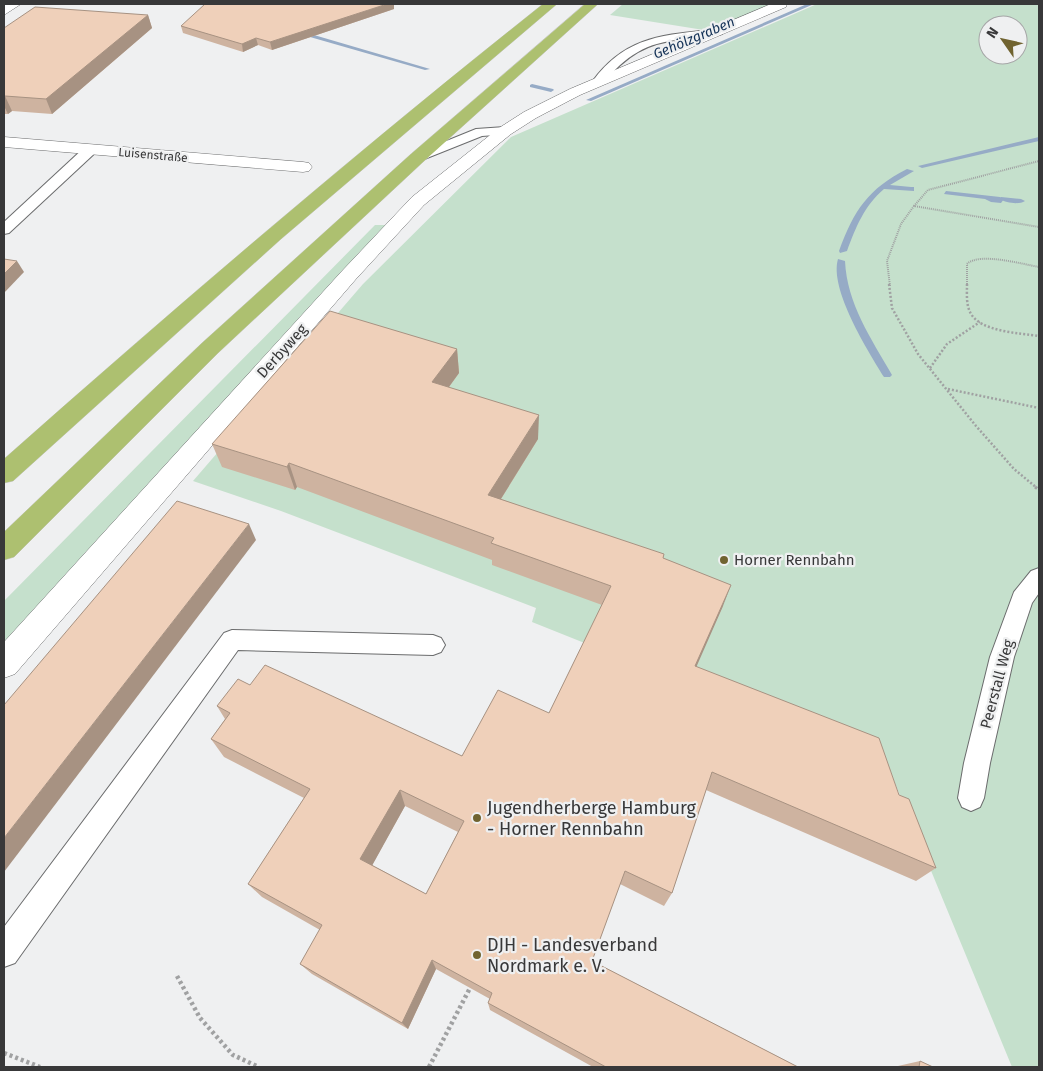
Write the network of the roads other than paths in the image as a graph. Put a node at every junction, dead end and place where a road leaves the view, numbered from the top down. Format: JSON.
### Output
{"nodes":[{"id":1,"x":16,"y":4,"type":"edge"},
{"id":2,"x":551,"y":4,"type":"edge"},
{"id":3,"x":592,"y":4,"type":"edge"},
{"id":4,"x":781,"y":4,"type":"edge"},
{"id":5,"x":4,"y":11,"type":"edge"},
{"id":6,"x":505,"y":131,"type":"junction"},
{"id":7,"x":4,"y":142,"type":"edge"},
{"id":8,"x":90,"y":150,"type":"junction"},
{"id":9,"x":417,"y":158,"type":"junction"},
{"id":10,"x":303,"y":167,"type":"dead end"},
{"id":11,"x":4,"y":230,"type":"edge"},
{"id":12,"x":4,"y":474,"type":"edge"},
{"id":13,"x":4,"y":549,"type":"edge"},
{"id":14,"x":1039,"y":577,"type":"edge"},
{"id":15,"x":433,"y":645,"type":"dead end"},
{"id":16,"x":4,"y":664,"type":"edge"},
{"id":17,"x":971,"y":798,"type":"dead end"},
{"id":18,"x":4,"y":952,"type":"edge"}],
"edges":[{"from":1,"to":5,"type":"street"},
{"from":2,"to":12,"type":"highway"},
{"from":3,"to":9,"type":"highway"},
{"from":4,"to":6,"type":"street","name":"Derbyweg"},
{"from":6,"to":9,"type":"lane"},
{"from":6,"to":16,"type":"street","name":"Derbyweg"},
{"from":7,"to":8,"type":"street","name":"Luisenstraße"},
{"from":8,"to":10,"type":"street","name":"Luisenstraße"},
{"from":8,"to":11,"type":"lane"},
{"from":9,"to":13,"type":"highway"},
{"from":14,"to":17,"type":"lane","name":"Peerstall Weg"},
{"from":15,"to":18,"type":"lane"}]}
